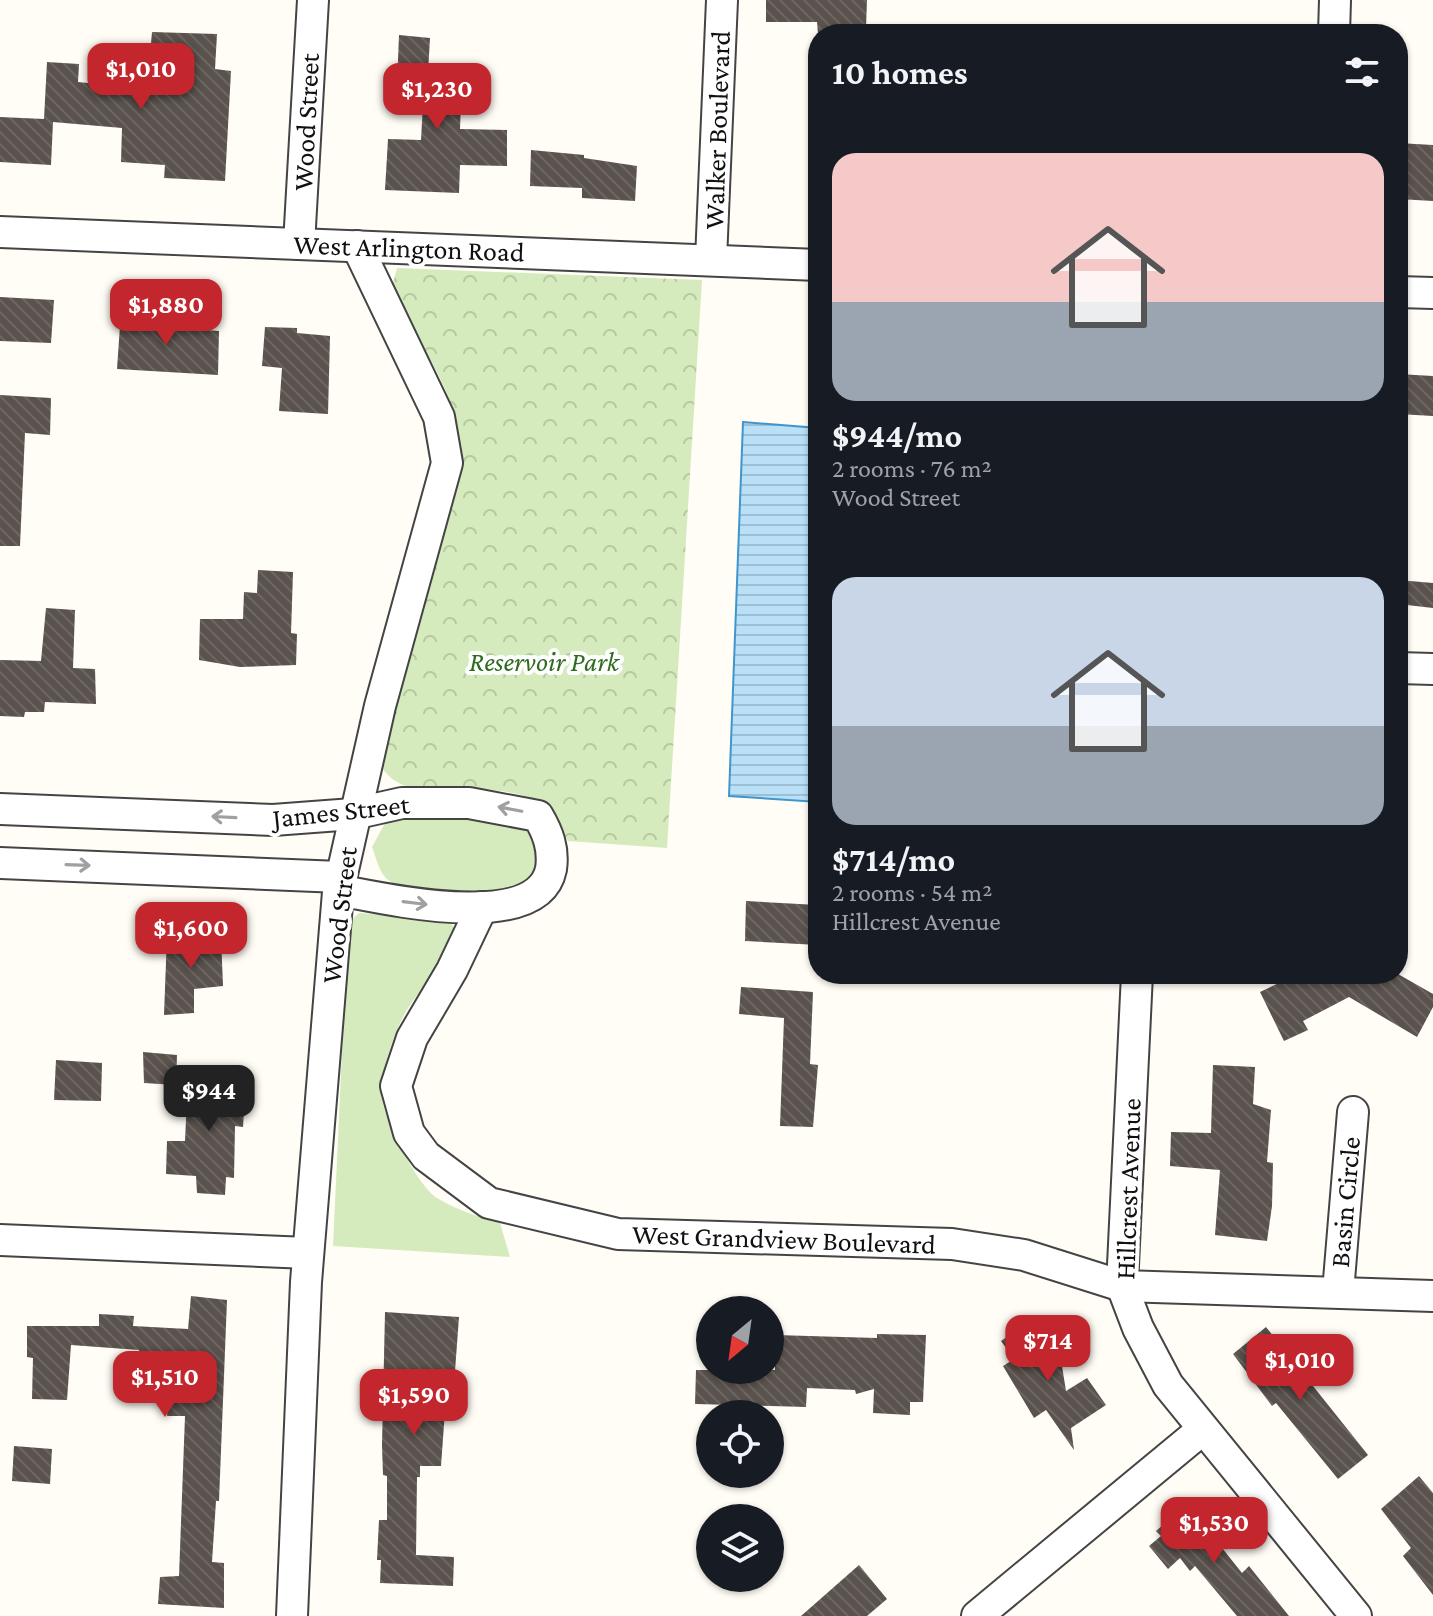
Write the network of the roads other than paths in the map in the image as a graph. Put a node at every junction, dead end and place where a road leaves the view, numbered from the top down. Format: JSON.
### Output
{"nodes":[{"id":1,"x":313,"y":0,"type":"edge"},
{"id":2,"x":722,"y":0,"type":"edge"},
{"id":3,"x":1335,"y":0,"type":"edge"},
{"id":4,"x":1334,"y":24,"type":"edge"},
{"id":5,"x":0,"y":232,"type":"edge"},
{"id":6,"x":299,"y":244,"type":"junction"},
{"id":7,"x":357,"y":246,"type":"junction"},
{"id":8,"x":711,"y":260,"type":"junction"},
{"id":9,"x":808,"y":265,"type":"edge"},
{"id":10,"x":1408,"y":292,"type":"edge"},
{"id":11,"x":1433,"y":293,"type":"edge"},
{"id":12,"x":1408,"y":668,"type":"edge"},
{"id":13,"x":1433,"y":669,"type":"edge"},
{"id":14,"x":0,"y":809,"type":"edge"},
{"id":15,"x":353,"y":814,"type":"junction"},
{"id":16,"x":0,"y":863,"type":"edge"},
{"id":17,"x":339,"y":884,"type":"junction"},
{"id":18,"x":482,"y":907,"type":"junction"},
{"id":19,"x":1137,"y":984,"type":"edge"},
{"id":20,"x":1353,"y":1112,"type":"dead end"},
{"id":21,"x":0,"y":1240,"type":"edge"},
{"id":22,"x":308,"y":1253,"type":"junction"},
{"id":23,"x":1122,"y":1286,"type":"junction"},
{"id":24,"x":1338,"y":1292,"type":"junction"},
{"id":25,"x":1433,"y":1296,"type":"edge"},
{"id":26,"x":1203,"y":1429,"type":"junction"},
{"id":27,"x":292,"y":1616,"type":"edge"},
{"id":28,"x":977,"y":1616,"type":"edge"},
{"id":29,"x":1356,"y":1616,"type":"edge"}],
"edges":[{"from":1,"to":6,"type":"street","name":"Wood Street"},
{"from":2,"to":8,"type":"street","name":"Walker Boulevard"},
{"from":3,"to":4,"type":"street"},
{"from":5,"to":6,"type":"street","name":"West Arlington Road"},
{"from":6,"to":7,"type":"street","name":"West Arlington Road"},
{"from":7,"to":8,"type":"street","name":"West Arlington Road"},
{"from":7,"to":15,"type":"street","name":"Wood Street"},
{"from":8,"to":9,"type":"street","name":"West Arlington Road"},
{"from":10,"to":11,"type":"street"},
{"from":12,"to":13,"type":"street"},
{"from":15,"to":14,"type":"street","name":"James Street","one_way":true},
{"from":15,"to":17,"type":"street","name":"Wood Street"},
{"from":18,"to":15,"type":"street","name":"James Street","one_way":true},
{"from":16,"to":17,"type":"street","name":"James Street","one_way":true},
{"from":17,"to":18,"type":"street","name":"James Street","one_way":true},
{"from":17,"to":22,"type":"street","name":"Wood Street"},
{"from":18,"to":23,"type":"street","name":"West Grandview Boulevard"},
{"from":19,"to":23,"type":"street","name":"Hillcrest Avenue"},
{"from":20,"to":24,"type":"street","name":"Basin Circle"},
{"from":21,"to":22,"type":"street"},
{"from":22,"to":27,"type":"street","name":"Wood Street"},
{"from":23,"to":24,"type":"street","name":"West Grandview Boulevard"},
{"from":23,"to":26,"type":"street","name":"Hillcrest Avenue"},
{"from":24,"to":25,"type":"street","name":"West Grandview Boulevard"},
{"from":26,"to":28,"type":"street"},
{"from":26,"to":29,"type":"street","name":"Hillcrest Avenue"}]}
